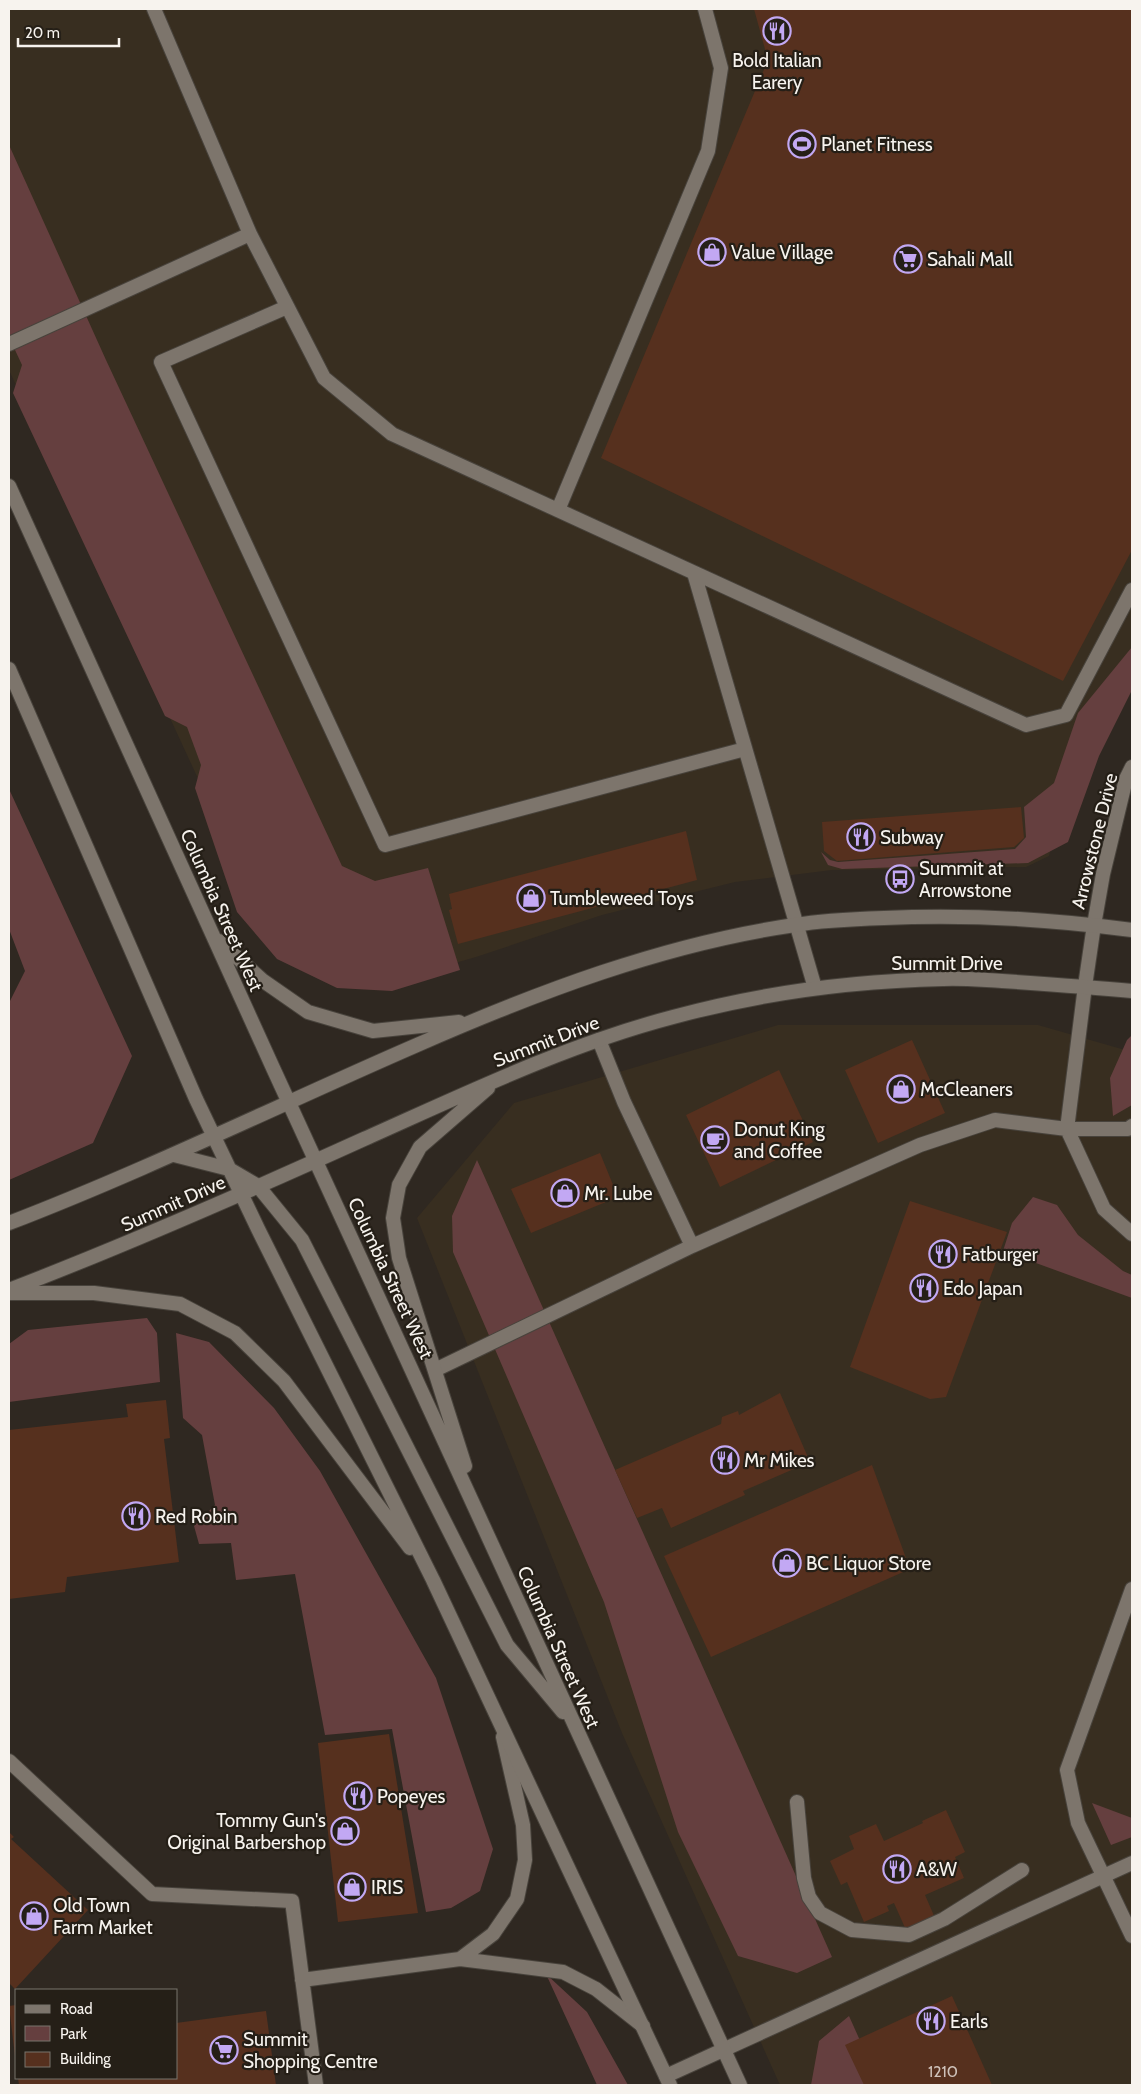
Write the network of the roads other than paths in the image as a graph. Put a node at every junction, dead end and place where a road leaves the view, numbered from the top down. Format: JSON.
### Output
{"nodes":[{"id":1,"x":154,"y":9,"type":"edge"},
{"id":2,"x":705,"y":9,"type":"edge"},
{"id":3,"x":250,"y":234,"type":"junction"},
{"id":4,"x":287,"y":307,"type":"junction"},
{"id":5,"x":9,"y":344,"type":"edge"},
{"id":6,"x":9,"y":486,"type":"edge"},
{"id":7,"x":558,"y":510,"type":"junction"},
{"id":8,"x":694,"y":573,"type":"junction"},
{"id":9,"x":1132,"y":590,"type":"edge"},
{"id":10,"x":9,"y":670,"type":"edge"},
{"id":11,"x":745,"y":749,"type":"junction"},
{"id":12,"x":1132,"y":767,"type":"edge"},
{"id":13,"x":796,"y":924,"type":"junction"},
{"id":14,"x":1094,"y":925,"type":"junction"},
{"id":15,"x":1132,"y":930,"type":"edge"},
{"id":16,"x":215,"y":938,"type":"junction"},
{"id":17,"x":1085,"y":986,"type":"junction"},
{"id":18,"x":815,"y":988,"type":"junction"},
{"id":19,"x":1132,"y":991,"type":"edge"},
{"id":20,"x":472,"y":1021,"type":"junction"},
{"id":21,"x":599,"y":1040,"type":"junction"},
{"id":22,"x":499,"y":1078,"type":"junction"},
{"id":23,"x":289,"y":1102,"type":"junction"},
{"id":24,"x":1132,"y":1126,"type":"edge"},
{"id":25,"x":1067,"y":1130,"type":"junction"},
{"id":26,"x":214,"y":1136,"type":"junction"},
{"id":27,"x":174,"y":1155,"type":"junction"},
{"id":28,"x":316,"y":1160,"type":"junction"},
{"id":29,"x":229,"y":1169,"type":"junction"},
{"id":30,"x":258,"y":1186,"type":"junction"},
{"id":31,"x":241,"y":1194,"type":"junction"},
{"id":32,"x":9,"y":1223,"type":"edge"},
{"id":33,"x":1132,"y":1234,"type":"edge"},
{"id":34,"x":692,"y":1246,"type":"junction"},
{"id":35,"x":9,"y":1292,"type":"edge"},
{"id":36,"x":435,"y":1370,"type":"junction"},
{"id":37,"x":482,"y":1522,"type":"junction"},
{"id":38,"x":433,"y":1580,"type":"junction"},
{"id":39,"x":1132,"y":1589,"type":"edge"},
{"id":40,"x":500,"y":1722,"type":"junction"},
{"id":41,"x":574,"y":1726,"type":"junction"},
{"id":42,"x":9,"y":1761,"type":"edge"},
{"id":43,"x":797,"y":1802,"type":"dead end"},
{"id":44,"x":1132,"y":1863,"type":"edge"},
{"id":45,"x":1022,"y":1870,"type":"dead end"},
{"id":46,"x":1104,"y":1875,"type":"junction"},
{"id":47,"x":1132,"y":1936,"type":"edge"},
{"id":48,"x":460,"y":1959,"type":"junction"},
{"id":49,"x":302,"y":1980,"type":"junction"},
{"id":50,"x":643,"y":2026,"type":"junction"},
{"id":51,"x":724,"y":2049,"type":"junction"},
{"id":52,"x":668,"y":2081,"type":"edge"},
{"id":53,"x":316,"y":2085,"type":"edge"},
{"id":54,"x":740,"y":2085,"type":"edge"}],
"edges":[{"from":1,"to":3,"type":"main road"},
{"from":2,"to":7,"type":"main road"},
{"from":3,"to":4,"type":"main road"},
{"from":3,"to":5,"type":"main road"},
{"from":4,"to":7,"type":"main road"},
{"from":4,"to":11,"type":"main road"},
{"from":6,"to":16,"type":"main road","name":"Columbia Street West"},
{"from":7,"to":8,"type":"main road"},
{"from":8,"to":9,"type":"main road"},
{"from":8,"to":11,"type":"main road"},
{"from":10,"to":26,"type":"main road"},
{"from":11,"to":13,"type":"main road"},
{"from":12,"to":14,"type":"main road","name":"Arrowstone Drive"},
{"from":13,"to":14,"type":"main road"},
{"from":13,"to":18,"type":"main road"},
{"from":13,"to":20,"type":"main road"},
{"from":14,"to":15,"type":"main road"},
{"from":14,"to":17,"type":"main road","name":"Arrowstone Drive"},
{"from":16,"to":20,"type":"main road"},
{"from":16,"to":23,"type":"main road","name":"Columbia Street West"},
{"from":17,"to":18,"type":"main road","name":"Summit Drive"},
{"from":17,"to":19,"type":"main road","name":"Summit Drive"},
{"from":17,"to":25,"type":"main road","name":"Arrowstone Drive"},
{"from":18,"to":21,"type":"main road","name":"Summit Drive"},
{"from":20,"to":23,"type":"main road"},
{"from":21,"to":22,"type":"main road","name":"Summit Drive"},
{"from":21,"to":34,"type":"main road"},
{"from":22,"to":28,"type":"main road","name":"Summit Drive"},
{"from":22,"to":36,"type":"main road"},
{"from":23,"to":26,"type":"main road"},
{"from":23,"to":28,"type":"main road","name":"Columbia Street West"},
{"from":24,"to":25,"type":"main road"},
{"from":25,"to":33,"type":"main road"},
{"from":25,"to":34,"type":"main road"},
{"from":26,"to":27,"type":"main road"},
{"from":26,"to":29,"type":"main road"},
{"from":27,"to":29,"type":"main road"},
{"from":27,"to":32,"type":"main road"},
{"from":28,"to":30,"type":"main road","name":"Summit Drive"},
{"from":28,"to":37,"type":"main road","name":"Columbia Street West"},
{"from":29,"to":30,"type":"main road"},
{"from":29,"to":31,"type":"main road"},
{"from":30,"to":31,"type":"main road","name":"Summit Drive"},
{"from":30,"to":41,"type":"main road"},
{"from":31,"to":35,"type":"main road","name":"Summit Drive"},
{"from":31,"to":38,"type":"main road"},
{"from":34,"to":36,"type":"main road"},
{"from":35,"to":38,"type":"main road"},
{"from":36,"to":37,"type":"main road"},
{"from":37,"to":41,"type":"main road","name":"Columbia Street West"},
{"from":38,"to":40,"type":"main road"},
{"from":39,"to":46,"type":"main road"},
{"from":40,"to":48,"type":"main road"},
{"from":40,"to":50,"type":"main road"},
{"from":41,"to":51,"type":"main road","name":"Columbia Street West"},
{"from":42,"to":49,"type":"main road"},
{"from":43,"to":45,"type":"main road"},
{"from":44,"to":46,"type":"main road"},
{"from":46,"to":47,"type":"main road"},
{"from":46,"to":51,"type":"main road"},
{"from":48,"to":49,"type":"main road"},
{"from":48,"to":50,"type":"main road"},
{"from":49,"to":53,"type":"main road"},
{"from":50,"to":52,"type":"main road"},
{"from":51,"to":52,"type":"main road"},
{"from":51,"to":54,"type":"main road","name":"Columbia Street West"}]}
